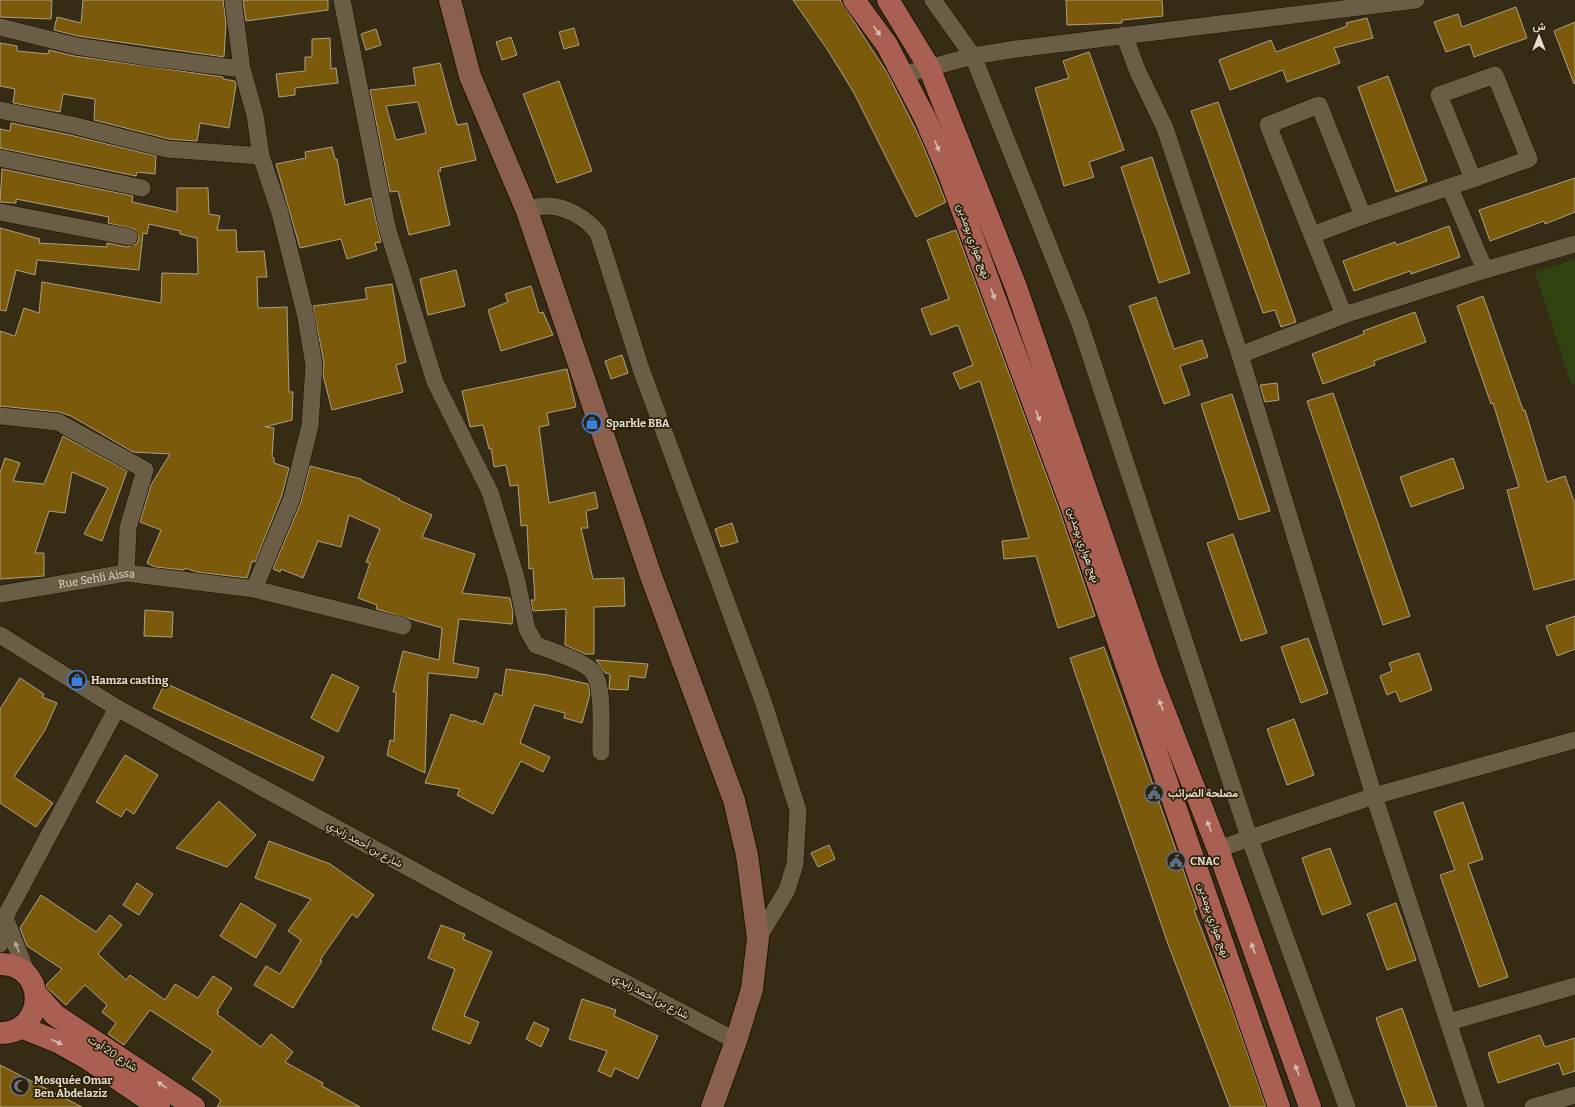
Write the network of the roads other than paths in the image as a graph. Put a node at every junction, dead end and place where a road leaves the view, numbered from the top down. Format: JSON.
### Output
{"nodes":[{"id":1,"x":233,"y":0,"type":"edge"},
{"id":2,"x":342,"y":0,"type":"edge"},
{"id":3,"x":450,"y":0,"type":"edge"},
{"id":4,"x":854,"y":0,"type":"edge"},
{"id":5,"x":888,"y":0,"type":"edge"},
{"id":6,"x":933,"y":0,"type":"edge"},
{"id":7,"x":1416,"y":0,"type":"edge"},
{"id":8,"x":1338,"y":4,"type":"edge"},
{"id":9,"x":0,"y":27,"type":"edge"},
{"id":10,"x":1124,"y":35,"type":"junction"},
{"id":11,"x":973,"y":56,"type":"junction"},
{"id":12,"x":929,"y":67,"type":"junction"},
{"id":13,"x":242,"y":69,"type":"junction"},
{"id":14,"x":902,"y":75,"type":"junction"},
{"id":15,"x":0,"y":110,"type":"edge"},
{"id":16,"x":261,"y":156,"type":"junction"},
{"id":17,"x":0,"y":158,"type":"edge"},
{"id":18,"x":1473,"y":179,"type":"junction"},
{"id":19,"x":142,"y":188,"type":"dead end"},
{"id":20,"x":1450,"y":188,"type":"junction"},
{"id":21,"x":527,"y":211,"type":"junction"},
{"id":22,"x":0,"y":212,"type":"edge"},
{"id":23,"x":1363,"y":216,"type":"junction"},
{"id":24,"x":1312,"y":235,"type":"junction"},
{"id":25,"x":129,"y":237,"type":"dead end"},
{"id":26,"x":1575,"y":244,"type":"edge"},
{"id":27,"x":1485,"y":270,"type":"junction"},
{"id":28,"x":1344,"y":314,"type":"junction"},
{"id":29,"x":1240,"y":355,"type":"junction"},
{"id":30,"x":0,"y":416,"type":"edge"},
{"id":31,"x":126,"y":573,"type":"junction"},
{"id":32,"x":254,"y":589,"type":"junction"},
{"id":33,"x":0,"y":594,"type":"edge"},
{"id":34,"x":403,"y":626,"type":"dead end"},
{"id":35,"x":0,"y":635,"type":"edge"},
{"id":36,"x":118,"y":708,"type":"junction"},
{"id":37,"x":1575,"y":740,"type":"edge"},
{"id":38,"x":601,"y":752,"type":"dead end"},
{"id":39,"x":1374,"y":796,"type":"junction"},
{"id":40,"x":1249,"y":837,"type":"junction"},
{"id":41,"x":1218,"y":849,"type":"junction"},
{"id":42,"x":3,"y":917,"type":"edge"},
{"id":43,"x":758,"y":938,"type":"junction"},
{"id":44,"x":0,"y":944,"type":"edge"},
{"id":45,"x":0,"y":964,"type":"edge"},
{"id":46,"x":32,"y":985,"type":"junction"},
{"id":47,"x":1575,"y":986,"type":"edge"},
{"id":48,"x":1449,"y":1022,"type":"junction"},
{"id":49,"x":21,"y":1027,"type":"junction"},
{"id":50,"x":0,"y":1033,"type":"edge"},
{"id":51,"x":736,"y":1041,"type":"junction"},
{"id":52,"x":1574,"y":1096,"type":"edge"},
{"id":53,"x":159,"y":1107,"type":"edge"},
{"id":54,"x":194,"y":1107,"type":"edge"},
{"id":55,"x":712,"y":1107,"type":"edge"},
{"id":56,"x":1279,"y":1107,"type":"edge"},
{"id":57,"x":1310,"y":1107,"type":"edge"},
{"id":58,"x":1347,"y":1107,"type":"edge"},
{"id":59,"x":1476,"y":1107,"type":"edge"},
{"id":60,"x":1533,"y":1107,"type":"edge"}],
"edges":[{"from":1,"to":13,"type":"street"},
{"from":2,"to":38,"type":"street"},
{"from":3,"to":21,"type":"street"},
{"from":4,"to":14,"type":"main road","name":"نهج هواري بومدين","one_way":true},
{"from":5,"to":12,"type":"main road","name":"نهج هواري بومدين"},
{"from":6,"to":11,"type":"street"},
{"from":7,"to":8,"type":"street"},
{"from":8,"to":10,"type":"street"},
{"from":9,"to":13,"type":"street"},
{"from":10,"to":11,"type":"street"},
{"from":10,"to":29,"type":"street"},
{"from":11,"to":12,"type":"street"},
{"from":11,"to":40,"type":"street"},
{"from":12,"to":14,"type":"street"},
{"from":41,"to":12,"type":"main road","name":"نهج هواري بومدين","one_way":true},
{"from":13,"to":16,"type":"street"},
{"from":14,"to":56,"type":"main road","name":"نهج هواري بومدين","one_way":true},
{"from":15,"to":16,"type":"street"},
{"from":16,"to":32,"type":"street"},
{"from":17,"to":19,"type":"street"},
{"from":18,"to":18,"type":"street"},
{"from":18,"to":20,"type":"street"},
{"from":20,"to":23,"type":"street"},
{"from":20,"to":27,"type":"street"},
{"from":21,"to":43,"type":"street"},
{"from":21,"to":43,"type":"street"},
{"from":22,"to":25,"type":"street"},
{"from":23,"to":24,"type":"street"},
{"from":23,"to":24,"type":"street"},
{"from":24,"to":28,"type":"street"},
{"from":26,"to":27,"type":"street"},
{"from":27,"to":28,"type":"street"},
{"from":28,"to":29,"type":"street"},
{"from":29,"to":39,"type":"street"},
{"from":30,"to":31,"type":"street"},
{"from":31,"to":32,"type":"street","name":"Rue Sehli Aissa"},
{"from":31,"to":33,"type":"street","name":"Rue Sehli Aissa"},
{"from":32,"to":34,"type":"street","name":"Rue Sehli Aissa"},
{"from":35,"to":36,"type":"street","name":"شارع بن أحمد زايدي"},
{"from":36,"to":42,"type":"street"},
{"from":36,"to":51,"type":"street","name":"شارع بن أحمد زايدي"},
{"from":37,"to":39,"type":"street"},
{"from":39,"to":40,"type":"street"},
{"from":39,"to":48,"type":"street"},
{"from":40,"to":41,"type":"street"},
{"from":40,"to":58,"type":"street"},
{"from":57,"to":41,"type":"main road","name":"نهج هواري بومدين","one_way":true},
{"from":42,"to":44,"type":"street"},
{"from":46,"to":42,"type":"street","one_way":true},
{"from":43,"to":51,"type":"street"},
{"from":45,"to":46,"type":"main road","name":"شارع 20 أوت"},
{"from":46,"to":49,"type":"main road"},
{"from":54,"to":46,"type":"main road","name":"شارع 20 أوت","one_way":true},
{"from":47,"to":48,"type":"street"},
{"from":48,"to":59,"type":"street"},
{"from":49,"to":50,"type":"main road"},
{"from":49,"to":53,"type":"main road","name":"شارع 20 أوت","one_way":true},
{"from":51,"to":55,"type":"street"},
{"from":52,"to":60,"type":"street"}]}
